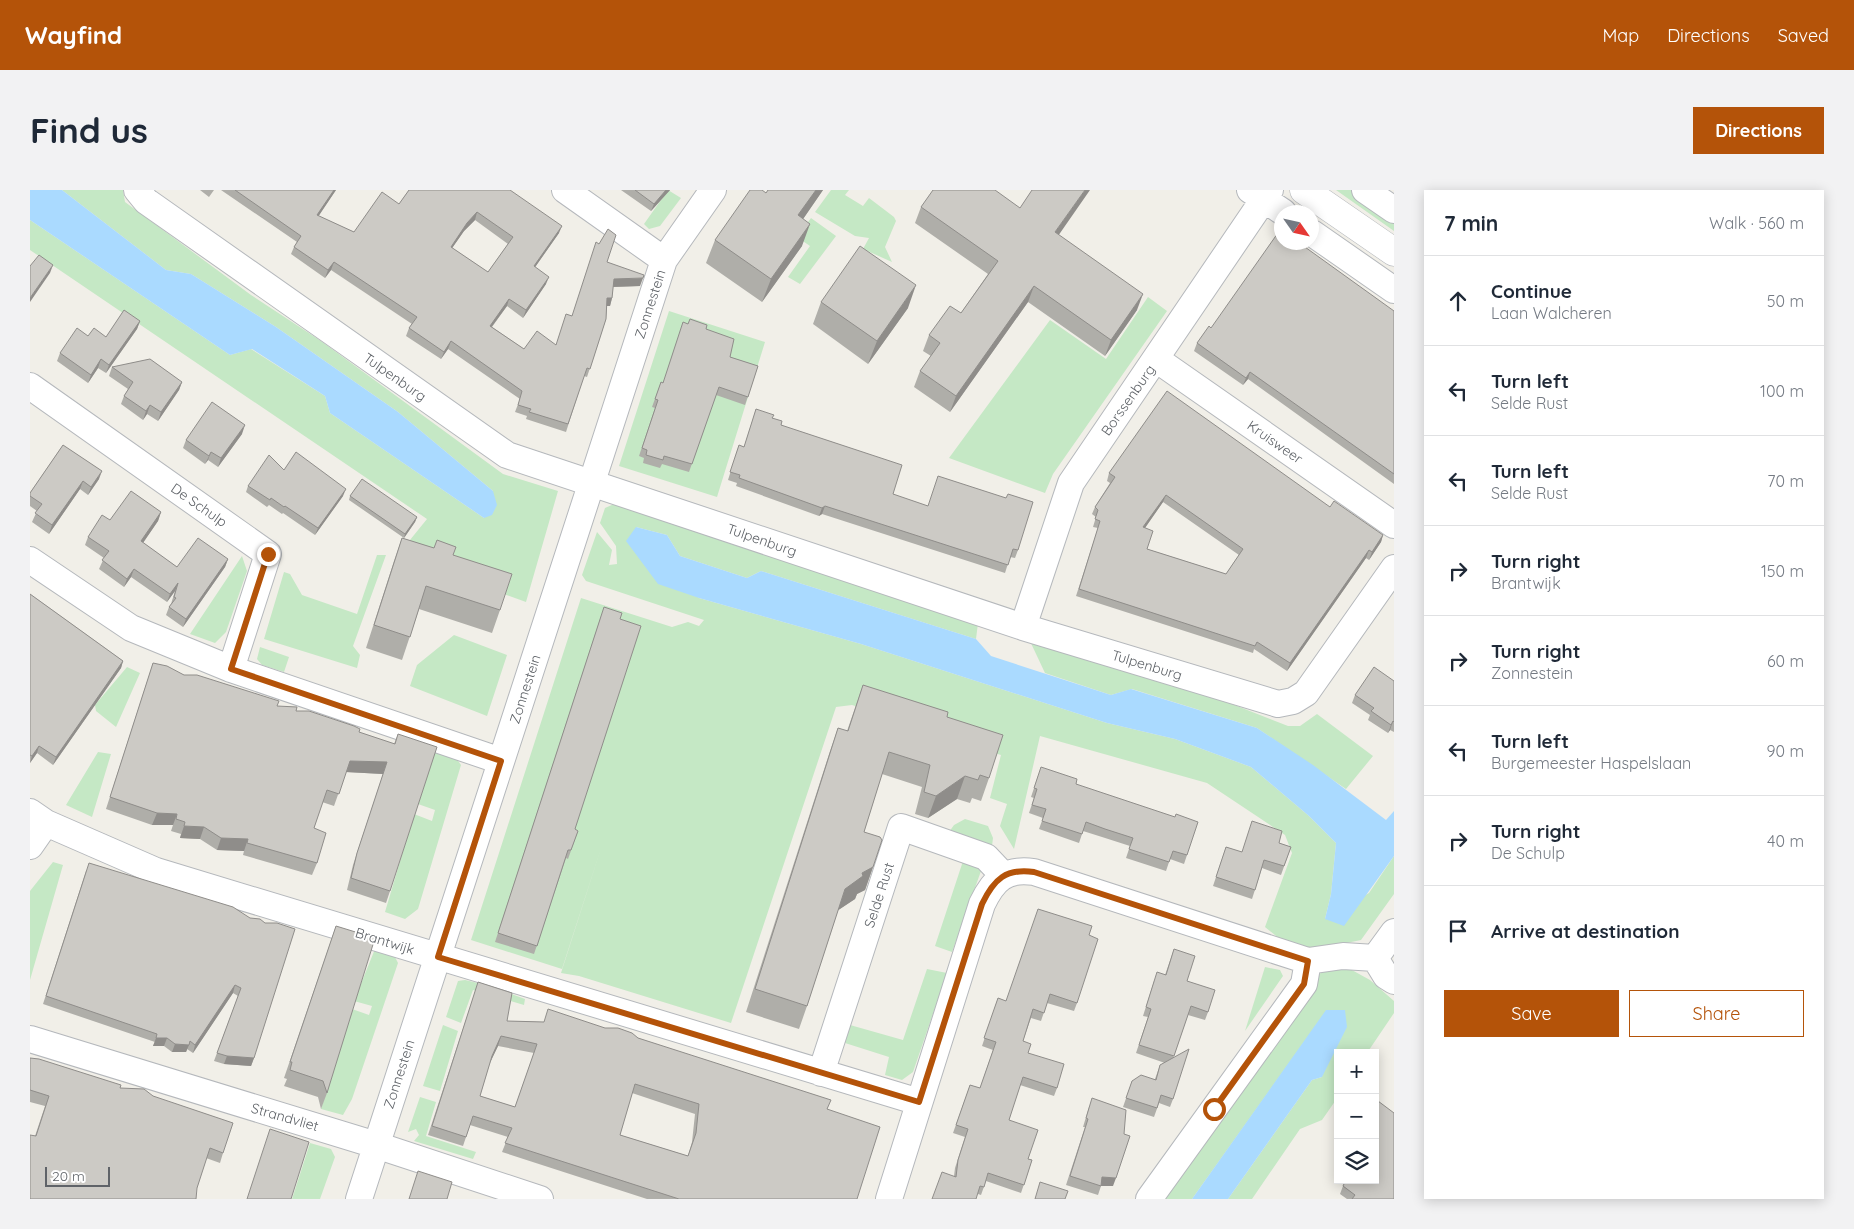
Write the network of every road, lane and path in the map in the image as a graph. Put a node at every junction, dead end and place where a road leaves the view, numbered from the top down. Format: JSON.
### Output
{"nodes":[{"id":1,"x":136,"y":190,"type":"edge"},
{"id":2,"x":565,"y":190,"type":"edge"},
{"id":3,"x":714,"y":190,"type":"edge"},
{"id":4,"x":1304,"y":190,"type":"edge"},
{"id":5,"x":1365,"y":190,"type":"edge"},
{"id":6,"x":1267,"y":198,"type":"edge"},
{"id":7,"x":1394,"y":210,"type":"edge"},
{"id":8,"x":1319,"y":238,"type":"edge"},
{"id":9,"x":1394,"y":252,"type":"edge"},
{"id":10,"x":664,"y":260,"type":"junction"},
{"id":11,"x":1394,"y":290,"type":"edge"},
{"id":12,"x":1156,"y":359,"type":"junction"},
{"id":13,"x":30,"y":386,"type":"edge"},
{"id":14,"x":592,"y":483,"type":"junction"},
{"id":15,"x":1394,"y":525,"type":"edge"},
{"id":16,"x":30,"y":560,"type":"edge"},
{"id":17,"x":1394,"y":568,"type":"edge"},
{"id":18,"x":1024,"y":627,"type":"junction"},
{"id":19,"x":231,"y":669,"type":"junction"},
{"id":20,"x":501,"y":761,"type":"junction"},
{"id":21,"x":38,"y":818,"type":"edge"},
{"id":22,"x":30,"y":846,"type":"edge"},
{"id":23,"x":1004,"y":876,"type":"junction"},
{"id":24,"x":1394,"y":932,"type":"edge"},
{"id":25,"x":438,"y":957,"type":"junction"},
{"id":26,"x":1376,"y":958,"type":"junction"},
{"id":27,"x":1308,"y":961,"type":"junction"},
{"id":28,"x":1394,"y":981,"type":"edge"},
{"id":29,"x":30,"y":1039,"type":"edge"},
{"id":30,"x":821,"y":1073,"type":"junction"},
{"id":31,"x":919,"y":1102,"type":"junction"},
{"id":32,"x":376,"y":1145,"type":"junction"},
{"id":33,"x":359,"y":1199,"type":"edge"},
{"id":34,"x":540,"y":1199,"type":"edge"},
{"id":35,"x":889,"y":1199,"type":"edge"},
{"id":36,"x":1149,"y":1199,"type":"edge"}],
"edges":[{"from":1,"to":14,"type":"street","name":"Tulpenburg"},
{"from":2,"to":10,"type":"street"},
{"from":3,"to":10,"type":"street","name":"Zonnestein"},
{"from":4,"to":9,"type":"street"},
{"from":5,"to":7,"type":"street"},
{"from":6,"to":12,"type":"street","name":"Borssenburg"},
{"from":8,"to":11,"type":"street"},
{"from":10,"to":14,"type":"street","name":"Zonnestein"},
{"from":12,"to":15,"type":"street","name":"Kruisweer"},
{"from":12,"to":18,"type":"street","name":"Borssenburg"},
{"from":13,"to":19,"type":"street","name":"De Schulp"},
{"from":14,"to":18,"type":"street","name":"Tulpenburg"},
{"from":14,"to":20,"type":"street","name":"Zonnestein"},
{"from":16,"to":19,"type":"street"},
{"from":17,"to":18,"type":"street","name":"Tulpenburg"},
{"from":19,"to":20,"type":"street"},
{"from":20,"to":25,"type":"street","name":"Zonnestein"},
{"from":21,"to":22,"type":"street"},
{"from":21,"to":25,"type":"street","name":"Brantwijk"},
{"from":23,"to":27,"type":"street"},
{"from":23,"to":30,"type":"street","name":"Selde Rust"},
{"from":23,"to":31,"type":"street"},
{"from":24,"to":26,"type":"street"},
{"from":25,"to":30,"type":"street","name":"Brantwijk"},
{"from":25,"to":32,"type":"street","name":"Zonnestein"},
{"from":26,"to":27,"type":"street"},
{"from":26,"to":28,"type":"street"},
{"from":27,"to":36,"type":"street"},
{"from":29,"to":32,"type":"street","name":"Strandvliet"},
{"from":30,"to":31,"type":"street","name":"Brantwijk"},
{"from":31,"to":35,"type":"street"},
{"from":32,"to":33,"type":"street","name":"Zonnestein"},
{"from":32,"to":34,"type":"street","name":"Strandvliet"}]}
